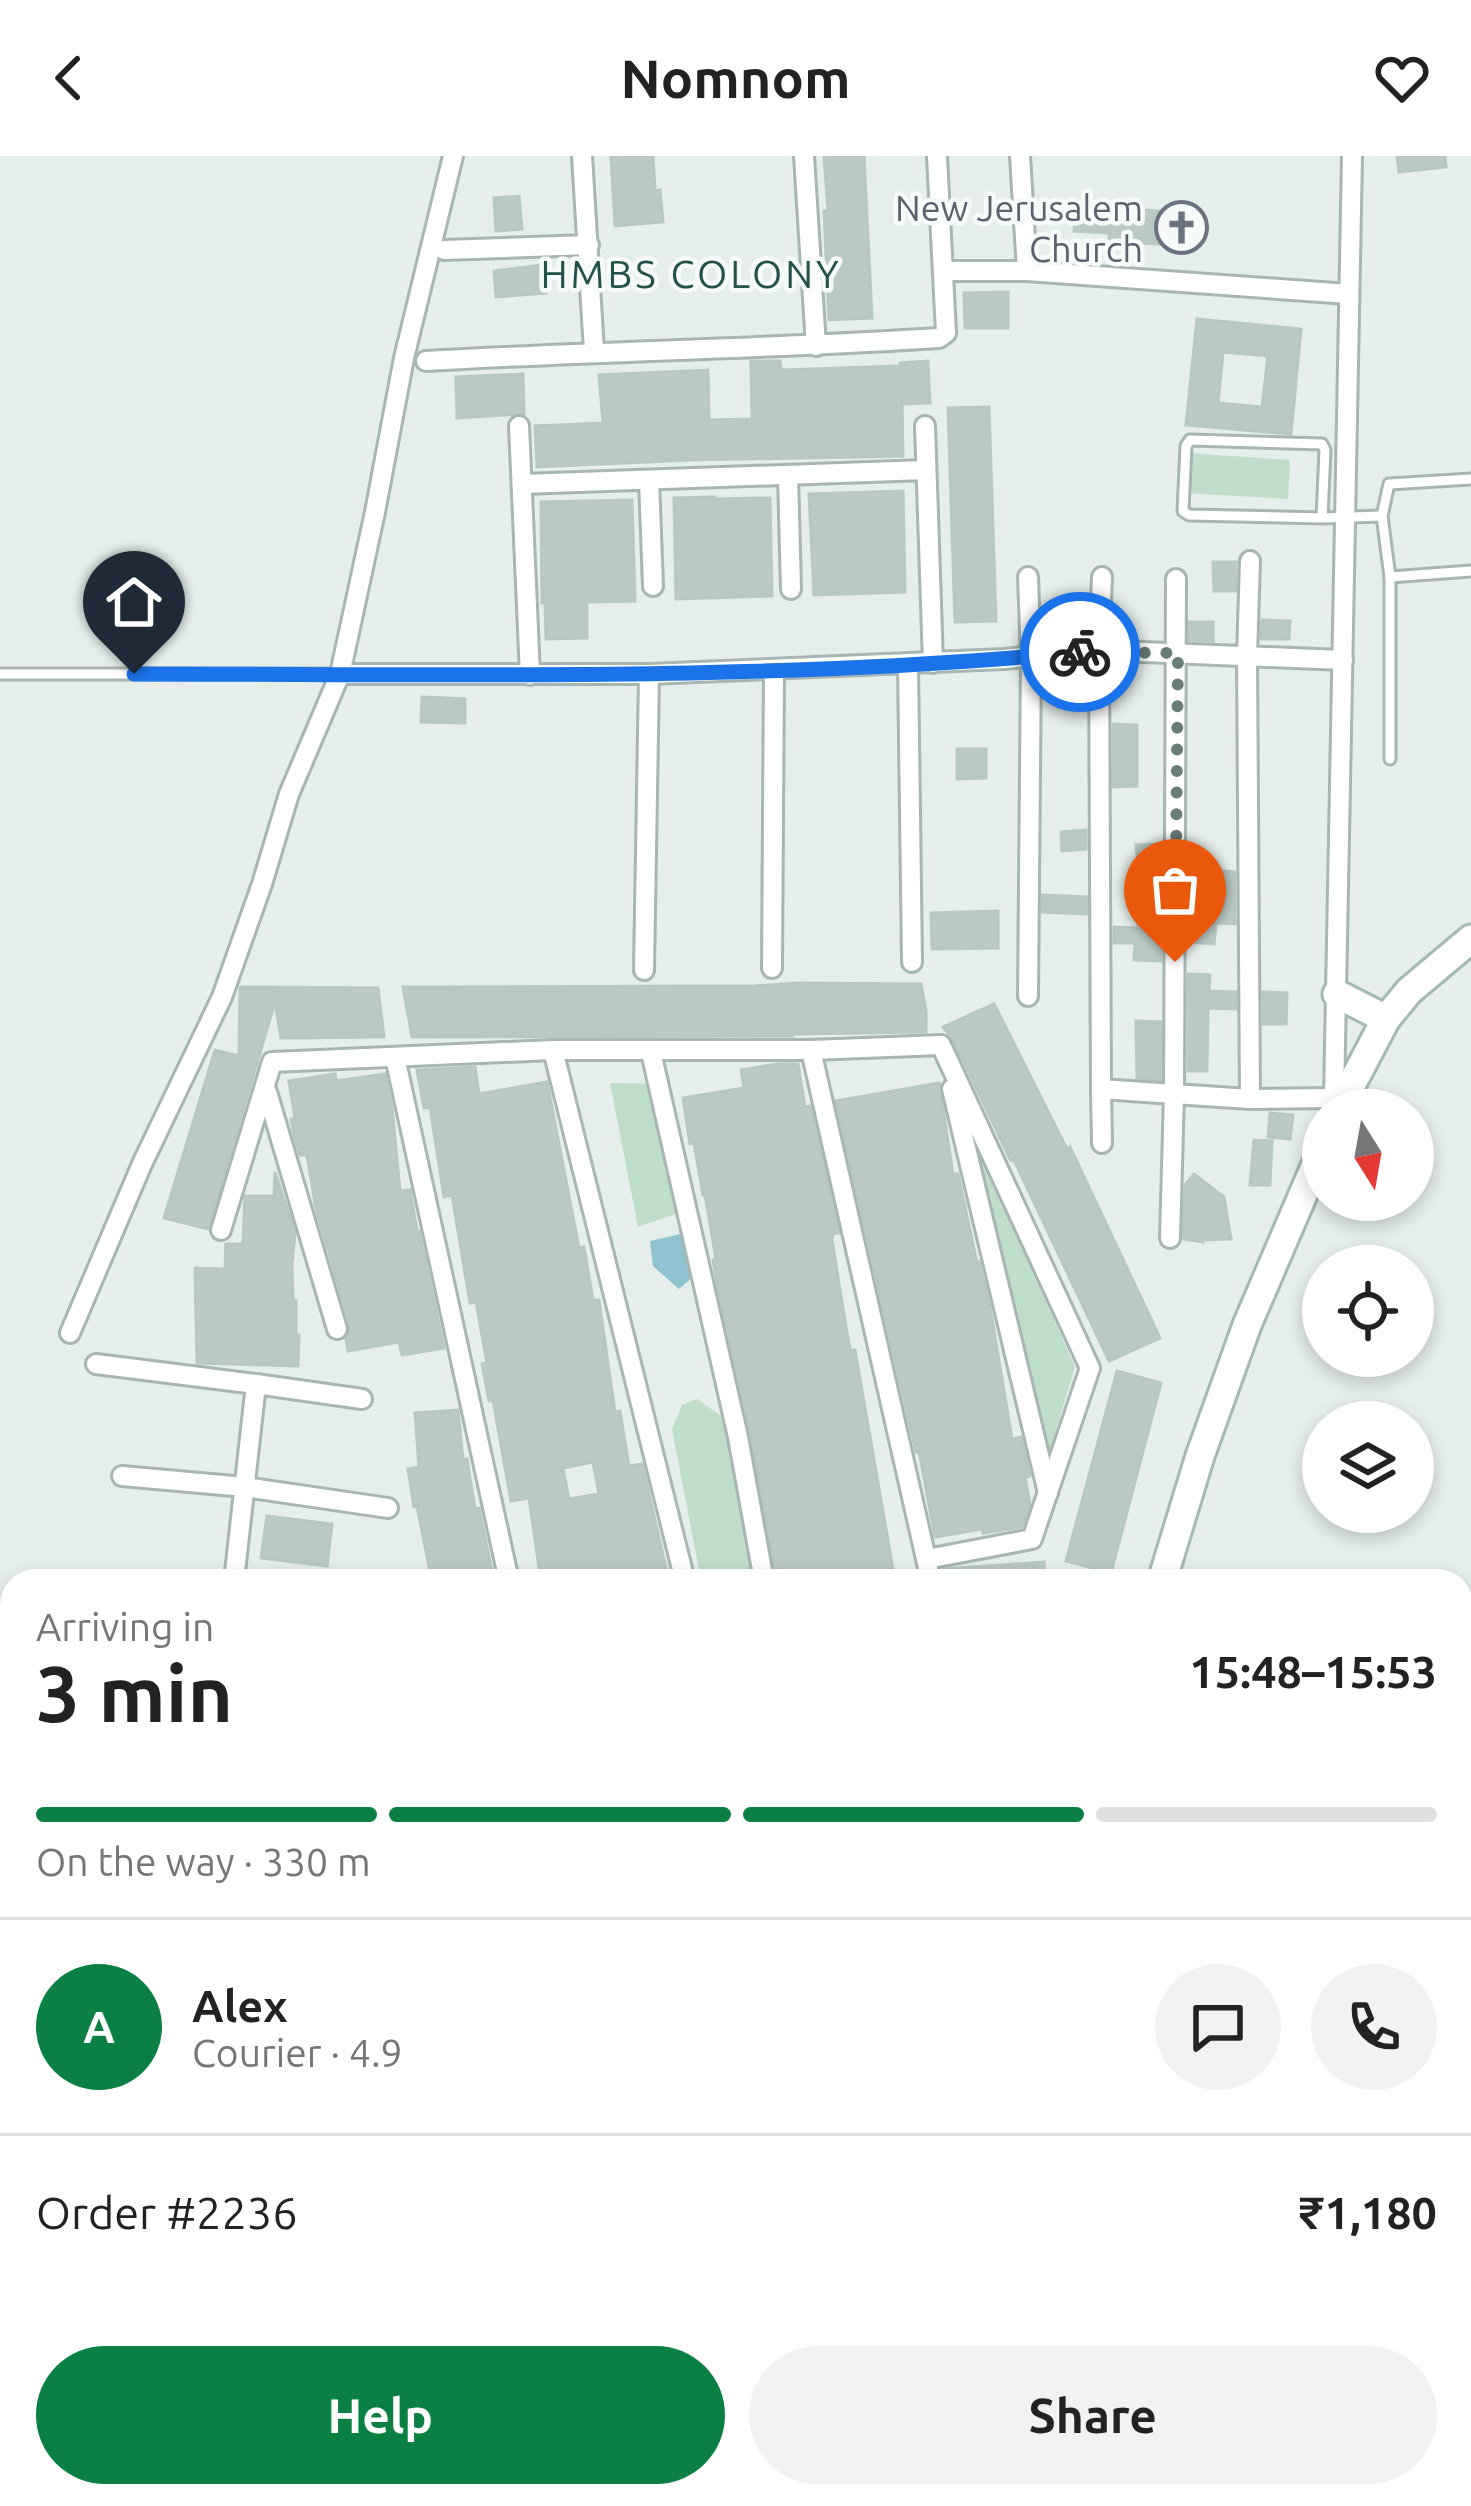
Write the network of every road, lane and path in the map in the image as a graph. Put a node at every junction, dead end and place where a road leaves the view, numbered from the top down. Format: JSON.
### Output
{"nodes":[{"id":1,"x":453,"y":156,"type":"edge"},
{"id":2,"x":582,"y":156,"type":"edge"},
{"id":3,"x":804,"y":156,"type":"edge"},
{"id":4,"x":937,"y":156,"type":"edge"},
{"id":5,"x":1020,"y":156,"type":"edge"},
{"id":6,"x":1352,"y":156,"type":"edge"},
{"id":7,"x":589,"y":245,"type":"junction"},
{"id":8,"x":445,"y":250,"type":"dead end"},
{"id":9,"x":943,"y":271,"type":"junction"},
{"id":10,"x":1027,"y":271,"type":"junction"},
{"id":11,"x":1349,"y":294,"type":"junction"},
{"id":12,"x":816,"y":346,"type":"junction"},
{"id":13,"x":594,"y":351,"type":"junction"},
{"id":14,"x":426,"y":361,"type":"dead end"},
{"id":15,"x":925,"y":426,"type":"dead end"},
{"id":16,"x":519,"y":427,"type":"dead end"},
{"id":17,"x":926,"y":470,"type":"junction"},
{"id":18,"x":788,"y":475,"type":"junction"},
{"id":19,"x":1471,"y":479,"type":"edge"},
{"id":20,"x":649,"y":480,"type":"junction"},
{"id":21,"x":521,"y":484,"type":"junction"},
{"id":22,"x":1382,"y":516,"type":"junction"},
{"id":23,"x":1322,"y":518,"type":"junction"},
{"id":24,"x":1344,"y":518,"type":"junction"},
{"id":25,"x":1250,"y":562,"type":"dead end"},
{"id":26,"x":1471,"y":571,"type":"edge"},
{"id":27,"x":1028,"y":577,"type":"dead end"},
{"id":28,"x":1102,"y":577,"type":"dead end"},
{"id":29,"x":1390,"y":577,"type":"junction"},
{"id":30,"x":1176,"y":579,"type":"dead end"},
{"id":31,"x":652,"y":586,"type":"dead end"},
{"id":32,"x":791,"y":589,"type":"dead end"},
{"id":33,"x":1099,"y":650,"type":"junction"},
{"id":34,"x":1178,"y":653,"type":"junction"},
{"id":35,"x":1247,"y":656,"type":"junction"},
{"id":36,"x":1031,"y":657,"type":"junction"},
{"id":37,"x":1343,"y":660,"type":"junction"},
{"id":38,"x":933,"y":663,"type":"junction"},
{"id":39,"x":908,"y":664,"type":"junction"},
{"id":40,"x":774,"y":669,"type":"junction"},
{"id":41,"x":0,"y":674,"type":"edge"},
{"id":42,"x":340,"y":674,"type":"junction"},
{"id":43,"x":649,"y":674,"type":"junction"},
{"id":44,"x":530,"y":675,"type":"junction"},
{"id":45,"x":1390,"y":759,"type":"dead end"},
{"id":46,"x":1471,"y":939,"type":"edge"},
{"id":47,"x":912,"y":962,"type":"dead end"},
{"id":48,"x":772,"y":968,"type":"dead end"},
{"id":49,"x":644,"y":970,"type":"dead end"},
{"id":50,"x":1336,"y":994,"type":"junction"},
{"id":51,"x":1028,"y":996,"type":"dead end"},
{"id":52,"x":1386,"y":1019,"type":"junction"},
{"id":53,"x":941,"y":1045,"type":"junction"},
{"id":54,"x":553,"y":1050,"type":"junction"},
{"id":55,"x":811,"y":1050,"type":"junction"},
{"id":56,"x":651,"y":1052,"type":"junction"},
{"id":57,"x":395,"y":1057,"type":"junction"},
{"id":58,"x":1101,"y":1089,"type":"junction"},
{"id":59,"x":1337,"y":1089,"type":"edge"},
{"id":60,"x":1347,"y":1089,"type":"edge"},
{"id":61,"x":266,"y":1090,"type":"junction"},
{"id":62,"x":1174,"y":1094,"type":"junction"},
{"id":63,"x":1250,"y":1099,"type":"junction"},
{"id":64,"x":1302,"y":1103,"type":"edge"},
{"id":65,"x":1102,"y":1143,"type":"dead end"},
{"id":66,"x":1302,"y":1197,"type":"edge"},
{"id":67,"x":221,"y":1230,"type":"dead end"},
{"id":68,"x":1170,"y":1238,"type":"dead end"},
{"id":69,"x":338,"y":1329,"type":"dead end"},
{"id":70,"x":70,"y":1333,"type":"dead end"},
{"id":71,"x":96,"y":1364,"type":"dead end"},
{"id":72,"x":256,"y":1384,"type":"junction"},
{"id":73,"x":362,"y":1399,"type":"dead end"},
{"id":74,"x":122,"y":1476,"type":"dead end"},
{"id":75,"x":245,"y":1487,"type":"junction"},
{"id":76,"x":1048,"y":1493,"type":"junction"},
{"id":77,"x":388,"y":1508,"type":"dead end"},
{"id":78,"x":927,"y":1559,"type":"junction"},
{"id":79,"x":235,"y":1569,"type":"edge"},
{"id":80,"x":506,"y":1569,"type":"edge"},
{"id":81,"x":682,"y":1569,"type":"edge"},
{"id":82,"x":762,"y":1569,"type":"edge"},
{"id":83,"x":929,"y":1569,"type":"edge"},
{"id":84,"x":1166,"y":1569,"type":"edge"}],
"edges":[{"from":1,"to":42,"type":"street"},
{"from":2,"to":7,"type":"street"},
{"from":3,"to":12,"type":"street"},
{"from":4,"to":9,"type":"street"},
{"from":5,"to":10,"type":"street"},
{"from":6,"to":11,"type":"street"},
{"from":7,"to":8,"type":"street"},
{"from":7,"to":13,"type":"street"},
{"from":9,"to":10,"type":"street"},
{"from":9,"to":12,"type":"street"},
{"from":10,"to":11,"type":"street"},
{"from":11,"to":24,"type":"street"},
{"from":12,"to":13,"type":"street"},
{"from":13,"to":14,"type":"street"},
{"from":15,"to":17,"type":"street"},
{"from":16,"to":21,"type":"street"},
{"from":17,"to":18,"type":"street"},
{"from":17,"to":38,"type":"street"},
{"from":18,"to":20,"type":"street"},
{"from":18,"to":32,"type":"street"},
{"from":19,"to":22,"type":"lane"},
{"from":20,"to":21,"type":"street"},
{"from":20,"to":31,"type":"street"},
{"from":21,"to":44,"type":"street"},
{"from":22,"to":24,"type":"lane"},
{"from":22,"to":29,"type":"lane"},
{"from":23,"to":23,"type":"lane"},
{"from":23,"to":24,"type":"lane"},
{"from":24,"to":37,"type":"street"},
{"from":25,"to":35,"type":"street"},
{"from":26,"to":29,"type":"lane"},
{"from":27,"to":36,"type":"street"},
{"from":28,"to":33,"type":"street"},
{"from":29,"to":45,"type":"lane"},
{"from":30,"to":34,"type":"street"},
{"from":33,"to":34,"type":"street"},
{"from":33,"to":36,"type":"street"},
{"from":33,"to":58,"type":"street"},
{"from":34,"to":35,"type":"street"},
{"from":34,"to":62,"type":"street"},
{"from":35,"to":37,"type":"street"},
{"from":35,"to":63,"type":"street"},
{"from":36,"to":38,"type":"street"},
{"from":36,"to":51,"type":"street"},
{"from":37,"to":50,"type":"street"},
{"from":38,"to":39,"type":"street"},
{"from":39,"to":40,"type":"street"},
{"from":39,"to":47,"type":"street"},
{"from":40,"to":43,"type":"street"},
{"from":40,"to":48,"type":"street"},
{"from":41,"to":42,"type":"lane"},
{"from":42,"to":44,"type":"street"},
{"from":42,"to":70,"type":"street"},
{"from":43,"to":44,"type":"street"},
{"from":43,"to":49,"type":"street"},
{"from":46,"to":52,"type":"main road"},
{"from":50,"to":52,"type":"main road"},
{"from":50,"to":59,"type":"street"},
{"from":52,"to":60,"type":"main road"},
{"from":53,"to":55,"type":"street"},
{"from":53,"to":76,"type":"street"},
{"from":53,"to":76,"type":"street"},
{"from":54,"to":56,"type":"street"},
{"from":54,"to":57,"type":"street"},
{"from":54,"to":81,"type":"street"},
{"from":55,"to":56,"type":"street"},
{"from":55,"to":78,"type":"street"},
{"from":56,"to":82,"type":"street"},
{"from":57,"to":61,"type":"street"},
{"from":57,"to":80,"type":"street"},
{"from":58,"to":62,"type":"street"},
{"from":58,"to":65,"type":"street"},
{"from":61,"to":67,"type":"street"},
{"from":61,"to":69,"type":"street"},
{"from":62,"to":63,"type":"street"},
{"from":62,"to":68,"type":"street"},
{"from":63,"to":64,"type":"street"},
{"from":66,"to":84,"type":"main road"},
{"from":71,"to":72,"type":"street"},
{"from":72,"to":73,"type":"street"},
{"from":72,"to":75,"type":"street"},
{"from":74,"to":75,"type":"street"},
{"from":75,"to":77,"type":"street"},
{"from":75,"to":79,"type":"street"},
{"from":76,"to":78,"type":"street"},
{"from":78,"to":83,"type":"street"}]}
